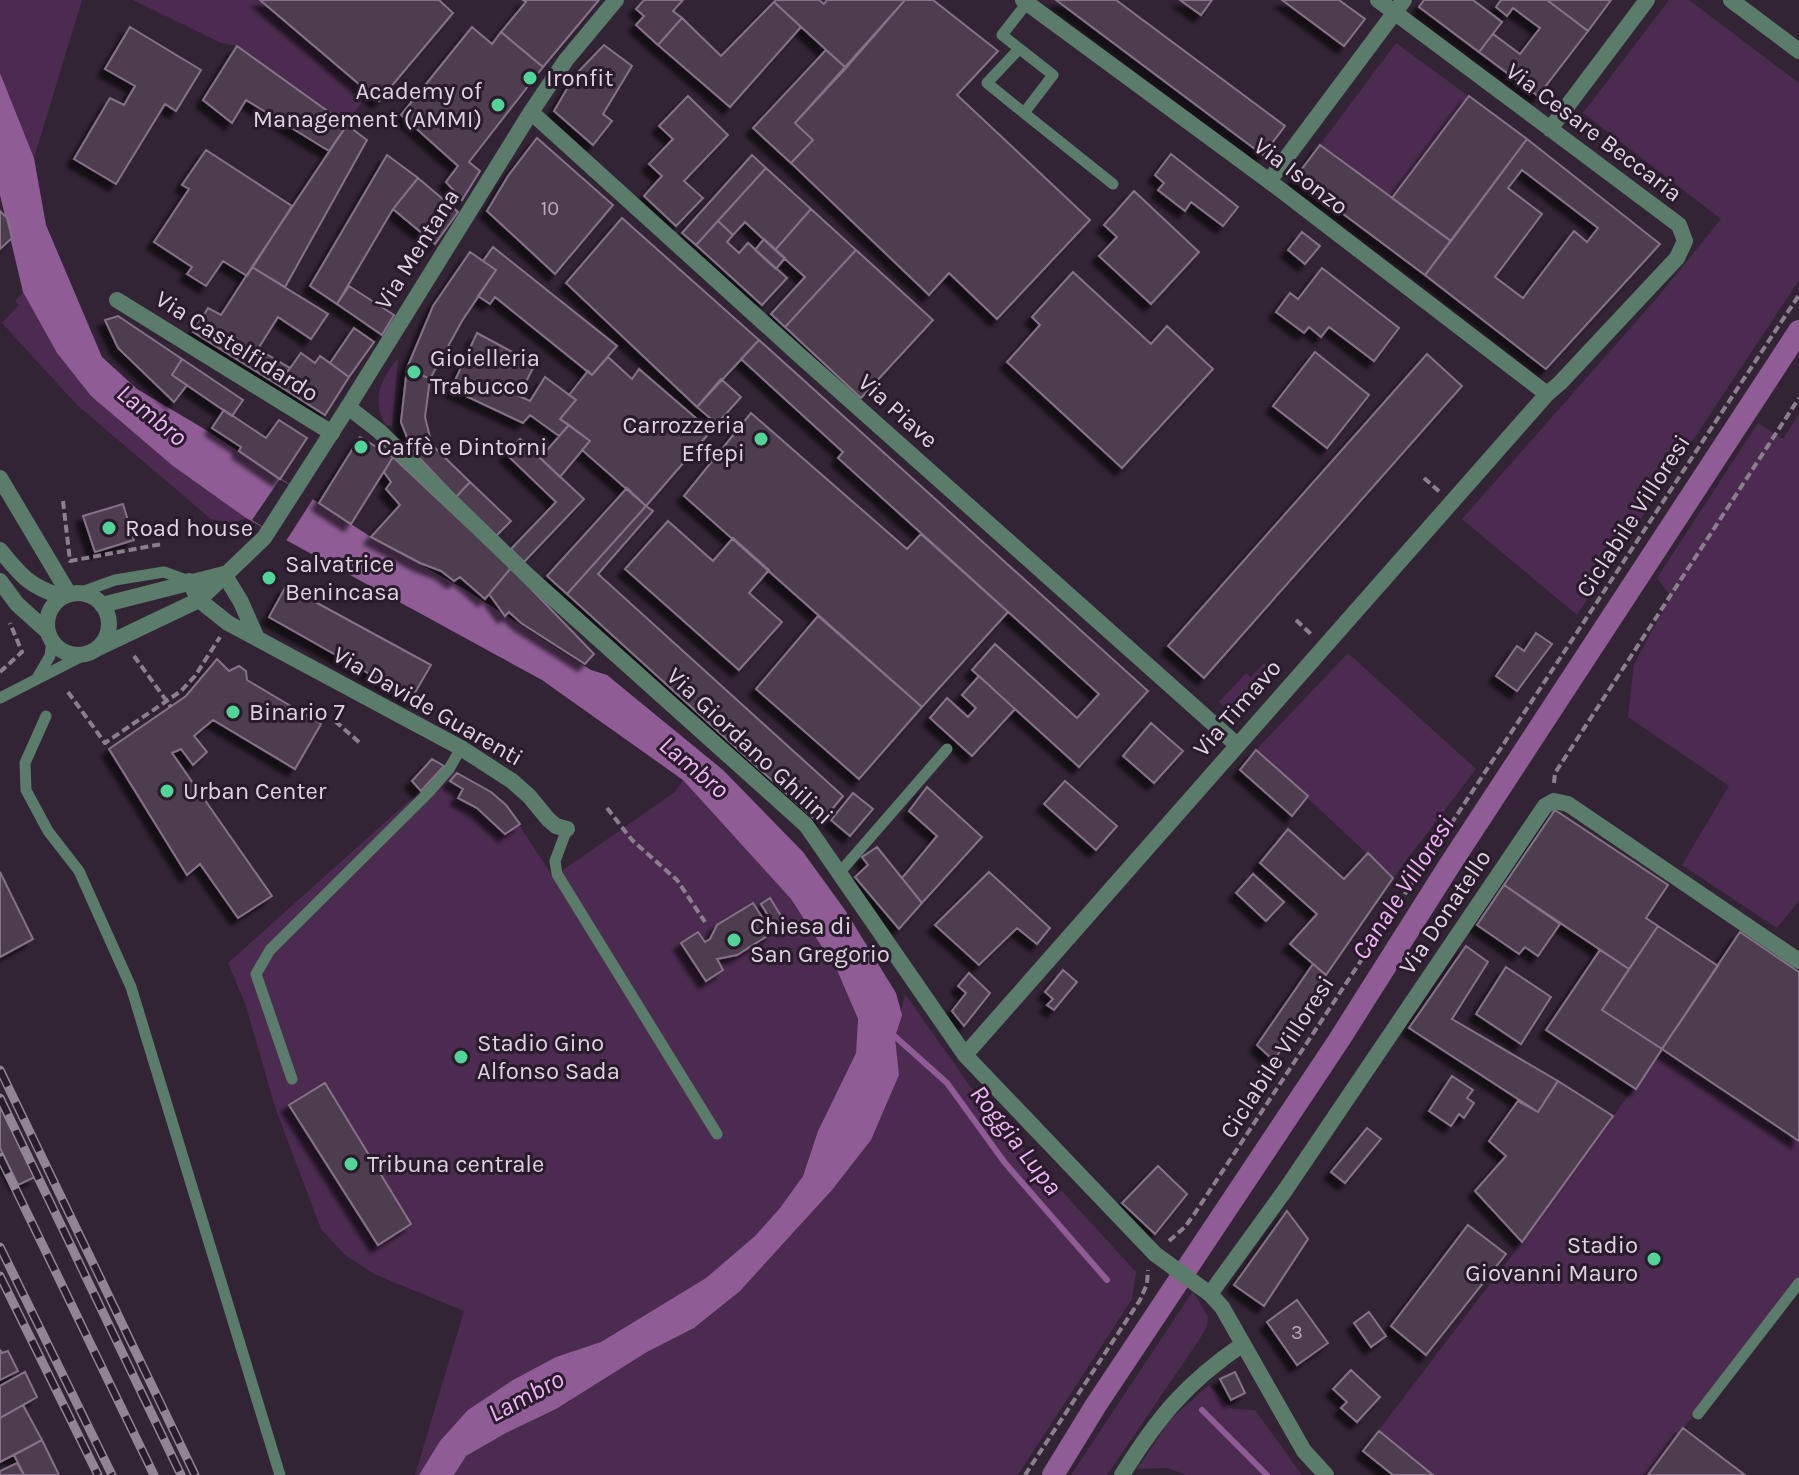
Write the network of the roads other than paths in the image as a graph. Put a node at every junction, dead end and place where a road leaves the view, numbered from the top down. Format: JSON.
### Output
{"nodes":[{"id":1,"x":616,"y":0,"type":"edge"},
{"id":2,"x":1378,"y":0,"type":"edge"},
{"id":3,"x":1647,"y":0,"type":"edge"},
{"id":4,"x":1731,"y":0,"type":"edge"},
{"id":5,"x":1025,"y":1,"type":"edge"},
{"id":6,"x":1399,"y":6,"type":"edge"},
{"id":7,"x":1019,"y":49,"type":"junction"},
{"id":8,"x":1799,"y":51,"type":"edge"},
{"id":9,"x":531,"y":112,"type":"junction"},
{"id":10,"x":1024,"y":113,"type":"junction"},
{"id":11,"x":1550,"y":129,"type":"junction"},
{"id":12,"x":1269,"y":181,"type":"junction"},
{"id":13,"x":1113,"y":184,"type":"dead end"},
{"id":14,"x":117,"y":300,"type":"dead end"},
{"id":15,"x":1547,"y":394,"type":"junction"},
{"id":16,"x":348,"y":407,"type":"junction"},
{"id":17,"x":332,"y":433,"type":"junction"},
{"id":18,"x":0,"y":478,"type":"edge"},
{"id":19,"x":0,"y":550,"type":"edge"},
{"id":20,"x":224,"y":574,"type":"junction"},
{"id":21,"x":0,"y":581,"type":"edge"},
{"id":22,"x":189,"y":581,"type":"junction"},
{"id":23,"x":70,"y":595,"type":"junction"},
{"id":24,"x":199,"y":600,"type":"junction"},
{"id":25,"x":102,"y":605,"type":"junction"},
{"id":26,"x":49,"y":636,"type":"junction"},
{"id":27,"x":256,"y":636,"type":"junction"},
{"id":28,"x":91,"y":652,"type":"junction"},
{"id":29,"x":37,"y":679,"type":"junction"},
{"id":30,"x":0,"y":698,"type":"edge"},
{"id":31,"x":46,"y":716,"type":"dead end"},
{"id":32,"x":1236,"y":744,"type":"junction"},
{"id":33,"x":461,"y":748,"type":"junction"},
{"id":34,"x":947,"y":749,"type":"dead end"},
{"id":35,"x":567,"y":829,"type":"joint"},
{"id":36,"x":841,"y":871,"type":"junction"},
{"id":37,"x":1799,"y":961,"type":"edge"},
{"id":38,"x":965,"y":1055,"type":"junction"},
{"id":39,"x":292,"y":1079,"type":"dead end"},
{"id":40,"x":717,"y":1134,"type":"dead end"},
{"id":41,"x":1799,"y":1283,"type":"edge"},
{"id":42,"x":1210,"y":1294,"type":"junction"},
{"id":43,"x":1243,"y":1344,"type":"junction"},
{"id":44,"x":1698,"y":1414,"type":"dead end"},
{"id":45,"x":280,"y":1475,"type":"edge"},
{"id":46,"x":1122,"y":1475,"type":"edge"},
{"id":47,"x":1326,"y":1475,"type":"edge"}],
"edges":[{"from":1,"to":9,"type":"street","name":"Via Mentana"},
{"from":2,"to":6,"type":"street","name":"Via Cesare Beccaria"},
{"from":3,"to":11,"type":"street"},
{"from":4,"to":8,"type":"street"},
{"from":5,"to":7,"type":"lane"},
{"from":5,"to":12,"type":"street","name":"Via Isonzo"},
{"from":6,"to":11,"type":"street","name":"Via Cesare Beccaria"},
{"from":6,"to":12,"type":"street"},
{"from":7,"to":10,"type":"lane"},
{"from":7,"to":10,"type":"lane"},
{"from":9,"to":16,"type":"street","name":"Via Mentana"},
{"from":9,"to":32,"type":"street","name":"Via Piave"},
{"from":10,"to":13,"type":"lane"},
{"from":11,"to":15,"type":"street","name":"Via Cesare Beccaria"},
{"from":12,"to":15,"type":"street","name":"Via Isonzo"},
{"from":14,"to":17,"type":"street","name":"Via Castelfidardo"},
{"from":15,"to":32,"type":"street","name":"Via Timavo"},
{"from":16,"to":17,"type":"street","name":"Via Mentana"},
{"from":16,"to":36,"type":"street","name":"Via Giordano Ghilini"},
{"from":17,"to":20,"type":"street","name":"Via Mentana"},
{"from":18,"to":23,"type":"street"},
{"from":19,"to":23,"type":"street"},
{"from":20,"to":22,"type":"street"},
{"from":20,"to":24,"type":"street","name":"Via Mentana"},
{"from":20,"to":27,"type":"street"},
{"from":21,"to":26,"type":"street"},
{"from":22,"to":23,"type":"lane"},
{"from":22,"to":24,"type":"street","name":"Via Davide Guarenti"},
{"from":22,"to":25,"type":"street"},
{"from":23,"to":25,"type":"street"},
{"from":23,"to":26,"type":"street"},
{"from":24,"to":27,"type":"street","name":"Via Davide Guarenti"},
{"from":24,"to":28,"type":"street"},
{"from":25,"to":28,"type":"street"},
{"from":26,"to":28,"type":"street"},
{"from":26,"to":29,"type":"lane"},
{"from":27,"to":33,"type":"street","name":"Via Davide Guarenti"},
{"from":28,"to":29,"type":"lane"},
{"from":29,"to":30,"type":"lane"},
{"from":31,"to":45,"type":"lane"},
{"from":32,"to":38,"type":"street","name":"Via Timavo"},
{"from":33,"to":35,"type":"street","name":"Via Davide Guarenti"},
{"from":33,"to":39,"type":"lane"},
{"from":34,"to":36,"type":"lane"},
{"from":35,"to":40,"type":"lane"},
{"from":36,"to":38,"type":"street","name":"Via Giordano Ghilini"},
{"from":37,"to":42,"type":"street","name":"Via Donatello"},
{"from":38,"to":42,"type":"street","name":"Via Giordano Ghilini"},
{"from":41,"to":44,"type":"lane"},
{"from":42,"to":43,"type":"street"},
{"from":43,"to":46,"type":"street"},
{"from":43,"to":47,"type":"street"}]}
